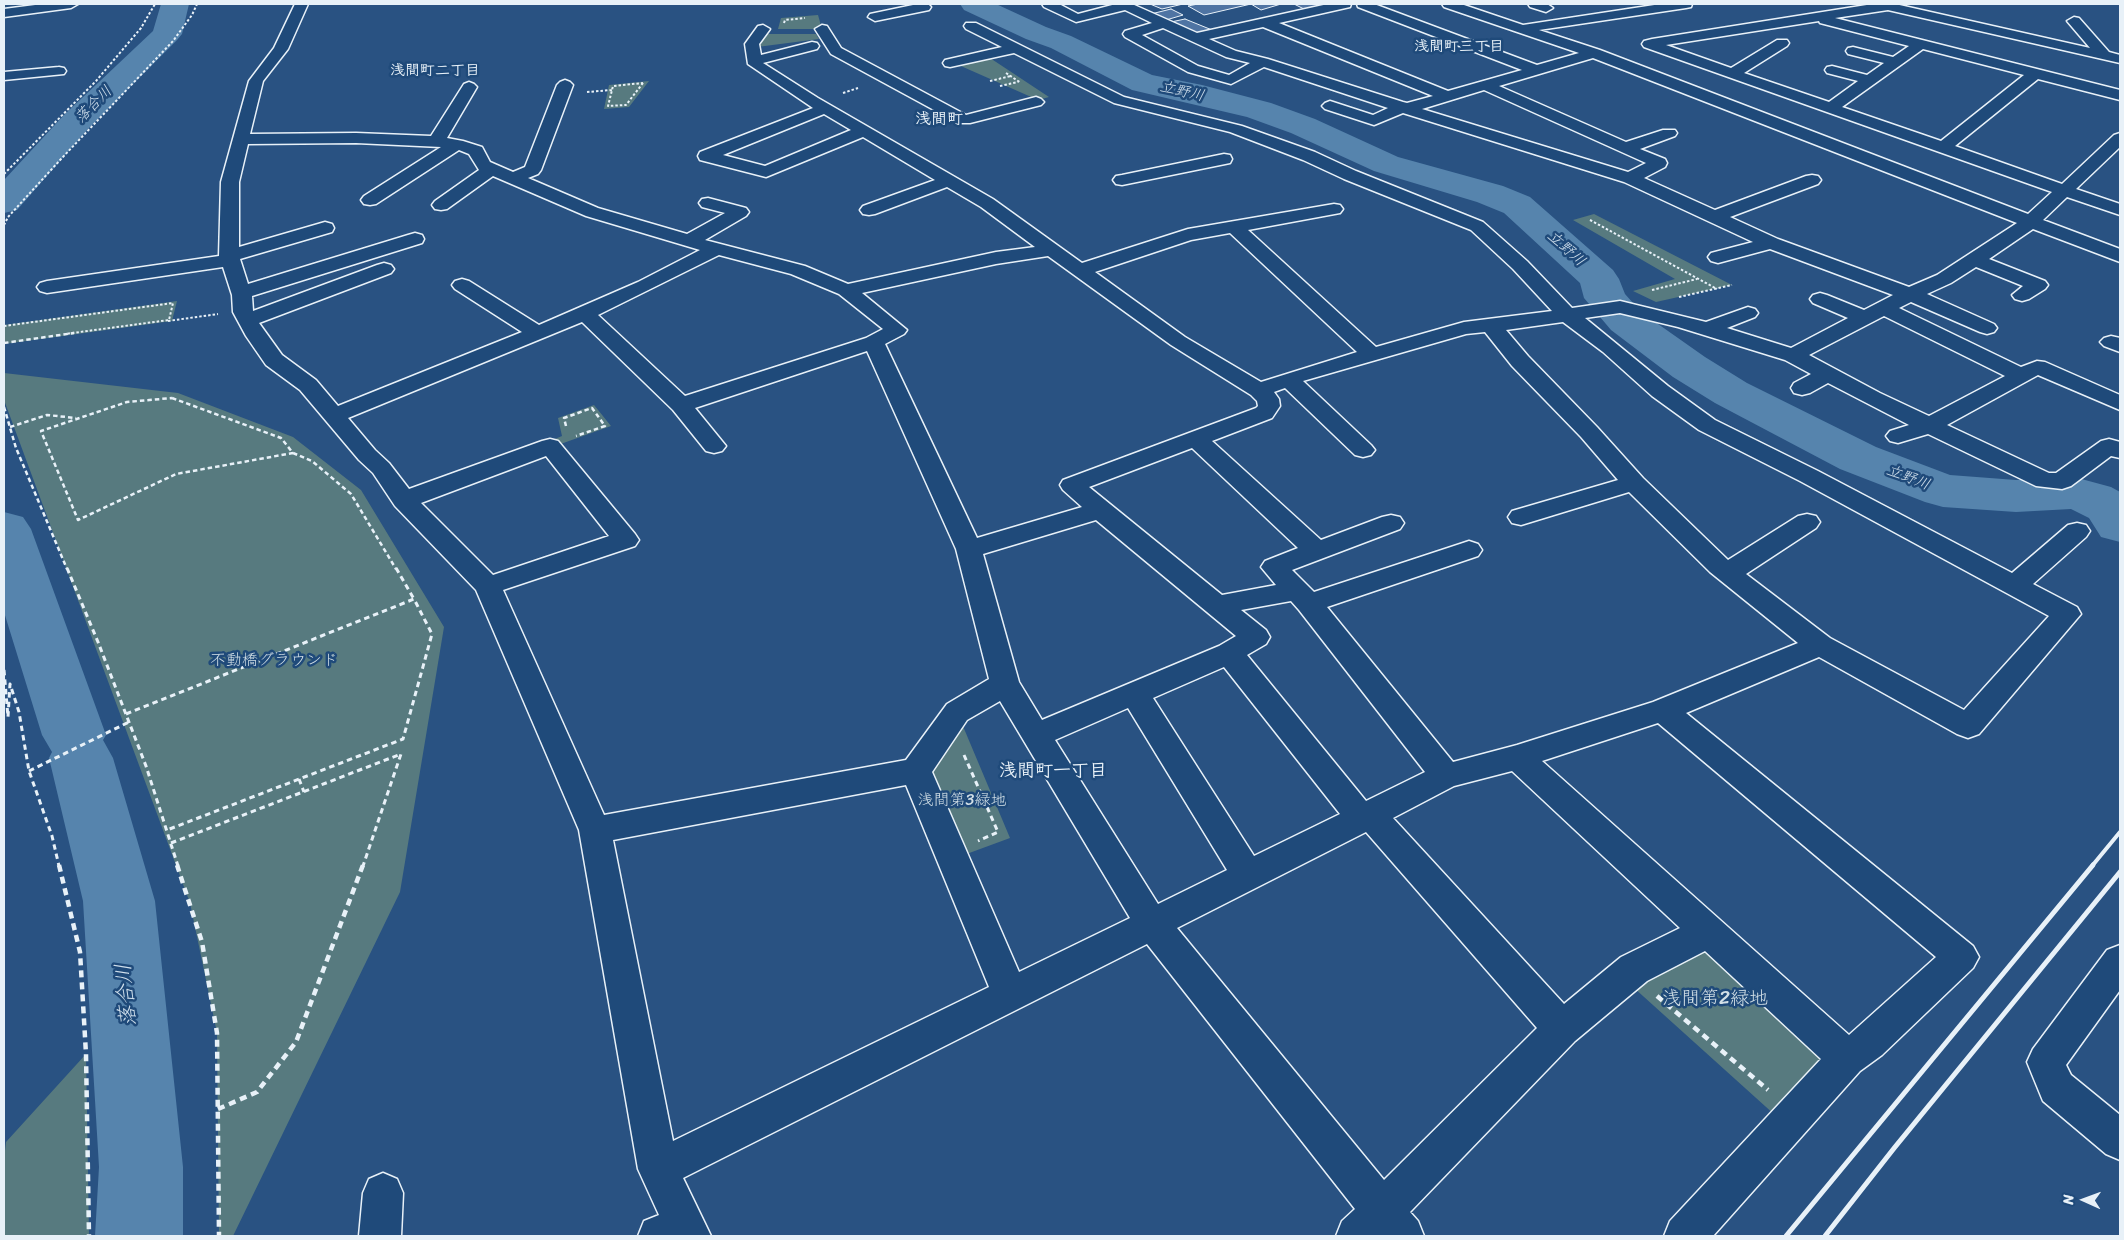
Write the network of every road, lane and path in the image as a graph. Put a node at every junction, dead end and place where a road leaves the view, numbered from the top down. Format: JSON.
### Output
{"nodes":[{"id":1,"x":71,"y":4,"type":"edge"},
{"id":2,"x":155,"y":4,"type":"edge"},
{"id":3,"x":197,"y":4,"type":"edge"},
{"id":4,"x":301,"y":4,"type":"edge"},
{"id":5,"x":1049,"y":4,"type":"edge"},
{"id":6,"x":1345,"y":4,"type":"edge"},
{"id":7,"x":1363,"y":4,"type":"edge"},
{"id":8,"x":1449,"y":4,"type":"edge"},
{"id":9,"x":1642,"y":4,"type":"edge"},
{"id":10,"x":1686,"y":4,"type":"edge"},
{"id":11,"x":1124,"y":5,"type":"edge"},
{"id":12,"x":1890,"y":5,"type":"edge"},
{"id":13,"x":36,"y":6,"type":"edge"},
{"id":14,"x":926,"y":8,"type":"edge"},
{"id":15,"x":1657,"y":8,"type":"junction"},
{"id":16,"x":4,"y":13,"type":"edge"},
{"id":17,"x":875,"y":17,"type":"dead end"},
{"id":18,"x":1816,"y":18,"type":"junction"},
{"id":19,"x":2074,"y":21,"type":"dead end"},
{"id":20,"x":1264,"y":22,"type":"junction"},
{"id":21,"x":1166,"y":23,"type":"junction"},
{"id":22,"x":38,"y":24,"type":"dead end"},
{"id":23,"x":971,"y":26,"type":"dead end"},
{"id":24,"x":822,"y":29,"type":"dead end"},
{"id":25,"x":1522,"y":29,"type":"junction"},
{"id":26,"x":1741,"y":29,"type":"junction"},
{"id":27,"x":763,"y":30,"type":"dead end"},
{"id":28,"x":1199,"y":37,"type":"junction"},
{"id":29,"x":1782,"y":44,"type":"dead end"},
{"id":30,"x":1920,"y":45,"type":"junction"},
{"id":31,"x":812,"y":46,"type":"dead end"},
{"id":32,"x":1016,"y":48,"type":"junction"},
{"id":33,"x":1620,"y":49,"type":"dead end"},
{"id":34,"x":1853,"y":51,"type":"dead end"},
{"id":35,"x":1592,"y":54,"type":"junction"},
{"id":36,"x":2104,"y":55,"type":"junction"},
{"id":37,"x":981,"y":56,"type":"junction"},
{"id":38,"x":2120,"y":59,"type":"edge"},
{"id":39,"x":754,"y":61,"type":"junction"},
{"id":40,"x":1263,"y":62,"type":"junction"},
{"id":41,"x":1896,"y":62,"type":"junction"},
{"id":42,"x":950,"y":63,"type":"dead end"},
{"id":43,"x":1536,"y":70,"type":"junction"},
{"id":44,"x":1832,"y":70,"type":"dead end"},
{"id":45,"x":59,"y":71,"type":"dead end"},
{"id":46,"x":1733,"y":73,"type":"junction"},
{"id":47,"x":2035,"y":74,"type":"junction"},
{"id":48,"x":1016,"y":75,"type":"dead end"},
{"id":49,"x":4,"y":76,"type":"edge"},
{"id":50,"x":1011,"y":76,"type":"junction"},
{"id":51,"x":1024,"y":80,"type":"dead end"},
{"id":52,"x":1870,"y":80,"type":"junction"},
{"id":53,"x":990,"y":81,"type":"dead end"},
{"id":54,"x":1019,"y":81,"type":"junction"},
{"id":55,"x":1484,"y":85,"type":"junction"},
{"id":56,"x":1000,"y":86,"type":"dead end"},
{"id":57,"x":1026,"y":86,"type":"dead end"},
{"id":58,"x":469,"y":87,"type":"dead end"},
{"id":59,"x":564,"y":89,"type":"joint"},
{"id":60,"x":612,"y":90,"type":"junction"},
{"id":61,"x":2120,"y":95,"type":"edge"},
{"id":62,"x":1447,"y":96,"type":"junction"},
{"id":63,"x":1036,"y":102,"type":"dead end"},
{"id":64,"x":1330,"y":106,"type":"dead end"},
{"id":65,"x":1832,"y":107,"type":"junction"},
{"id":66,"x":826,"y":108,"type":"junction"},
{"id":67,"x":1405,"y":108,"type":"junction"},
{"id":68,"x":864,"y":130,"type":"junction"},
{"id":69,"x":1669,"y":133,"type":"dead end"},
{"id":70,"x":2120,"y":138,"type":"edge"},
{"id":71,"x":241,"y":139,"type":"junction"},
{"id":72,"x":436,"y":142,"type":"junction"},
{"id":73,"x":456,"y":144,"type":"junction"},
{"id":74,"x":1944,"y":147,"type":"junction"},
{"id":75,"x":1626,"y":148,"type":"junction"},
{"id":76,"x":2102,"y":156,"type":"junction"},
{"id":77,"x":1224,"y":159,"type":"dead end"},
{"id":78,"x":2120,"y":160,"type":"edge"},
{"id":79,"x":491,"y":169,"type":"junction"},
{"id":80,"x":4,"y":174,"type":"edge"},
{"id":81,"x":1630,"y":178,"type":"junction"},
{"id":82,"x":512,"y":179,"type":"junction"},
{"id":83,"x":950,"y":180,"type":"junction"},
{"id":84,"x":1122,"y":180,"type":"dead end"},
{"id":85,"x":1812,"y":180,"type":"dead end"},
{"id":86,"x":2066,"y":190,"type":"junction"},
{"id":87,"x":370,"y":200,"type":"dead end"},
{"id":88,"x":708,"y":203,"type":"dead end"},
{"id":89,"x":1688,"y":204,"type":"junction"},
{"id":90,"x":441,"y":205,"type":"dead end"},
{"id":91,"x":1334,"y":209,"type":"dead end"},
{"id":92,"x":869,"y":210,"type":"dead end"},
{"id":93,"x":1666,"y":210,"type":"dead end"},
{"id":94,"x":2120,"y":210,"type":"edge"},
{"id":95,"x":1716,"y":216,"type":"junction"},
{"id":96,"x":1590,"y":220,"type":"dead end"},
{"id":97,"x":2032,"y":221,"type":"junction"},
{"id":98,"x":4,"y":225,"type":"edge"},
{"id":99,"x":1234,"y":227,"type":"junction"},
{"id":100,"x":325,"y":228,"type":"dead end"},
{"id":101,"x":415,"y":239,"type":"dead end"},
{"id":102,"x":689,"y":241,"type":"junction"},
{"id":103,"x":1770,"y":243,"type":"junction"},
{"id":104,"x":718,"y":248,"type":"junction"},
{"id":105,"x":1052,"y":250,"type":"junction"},
{"id":106,"x":2120,"y":256,"type":"edge"},
{"id":107,"x":1718,"y":257,"type":"dead end"},
{"id":108,"x":229,"y":258,"type":"junction"},
{"id":109,"x":1975,"y":260,"type":"junction"},
{"id":110,"x":384,"y":269,"type":"dead end"},
{"id":111,"x":1080,"y":270,"type":"junction"},
{"id":112,"x":1698,"y":278,"type":"junction"},
{"id":113,"x":462,"y":285,"type":"dead end"},
{"id":114,"x":1732,"y":285,"type":"dead end"},
{"id":115,"x":47,"y":286,"type":"dead end"},
{"id":116,"x":1717,"y":288,"type":"junction"},
{"id":117,"x":846,"y":290,"type":"junction"},
{"id":118,"x":1910,"y":294,"type":"junction"},
{"id":119,"x":2022,"y":295,"type":"dead end"},
{"id":120,"x":1820,"y":299,"type":"dead end"},
{"id":121,"x":1660,"y":302,"type":"junction"},
{"id":122,"x":244,"y":308,"type":"junction"},
{"id":123,"x":1884,"y":308,"type":"junction"},
{"id":124,"x":1637,"y":311,"type":"junction"},
{"id":125,"x":1576,"y":313,"type":"junction"},
{"id":126,"x":1748,"y":313,"type":"dead end"},
{"id":127,"x":585,"y":314,"type":"junction"},
{"id":128,"x":1866,"y":318,"type":"junction"},
{"id":129,"x":1490,"y":325,"type":"junction"},
{"id":130,"x":4,"y":326,"type":"edge"},
{"id":131,"x":1986,"y":328,"type":"dead end"},
{"id":132,"x":1708,"y":329,"type":"junction"},
{"id":133,"x":537,"y":333,"type":"junction"},
{"id":134,"x":873,"y":342,"type":"junction"},
{"id":135,"x":4,"y":344,"type":"edge"},
{"id":136,"x":1371,"y":354,"type":"junction"},
{"id":137,"x":1792,"y":355,"type":"junction"},
{"id":138,"x":1827,"y":374,"type":"junction"},
{"id":139,"x":2020,"y":375,"type":"junction"},
{"id":140,"x":1288,"y":379,"type":"junction"},
{"id":141,"x":1802,"y":388,"type":"dead end"},
{"id":142,"x":1259,"y":390,"type":"junction"},
{"id":143,"x":2120,"y":403,"type":"edge"},
{"id":144,"x":681,"y":405,"type":"junction"},
{"id":145,"x":4,"y":407,"type":"edge"},
{"id":146,"x":335,"y":415,"type":"junction"},
{"id":147,"x":79,"y":418,"type":"junction"},
{"id":148,"x":1930,"y":425,"type":"junction"},
{"id":149,"x":10,"y":427,"type":"junction"},
{"id":150,"x":1898,"y":436,"type":"dead end"},
{"id":151,"x":1195,"y":438,"type":"junction"},
{"id":152,"x":559,"y":442,"type":"junction"},
{"id":153,"x":714,"y":446,"type":"dead end"},
{"id":154,"x":1363,"y":450,"type":"dead end"},
{"id":155,"x":2120,"y":451,"type":"edge"},
{"id":156,"x":293,"y":453,"type":"junction"},
{"id":157,"x":1634,"y":483,"type":"junction"},
{"id":158,"x":404,"y":500,"type":"junction"},
{"id":159,"x":1100,"y":510,"type":"junction"},
{"id":160,"x":1521,"y":517,"type":"dead end"},
{"id":161,"x":1807,"y":522,"type":"dead end"},
{"id":162,"x":1391,"y":523,"type":"dead end"},
{"id":163,"x":2077,"y":531,"type":"dead end"},
{"id":164,"x":969,"y":549,"type":"junction"},
{"id":165,"x":1469,"y":550,"type":"dead end"},
{"id":166,"x":1317,"y":551,"type":"junction"},
{"id":167,"x":1728,"y":573,"type":"junction"},
{"id":168,"x":488,"y":586,"type":"junction"},
{"id":169,"x":2014,"y":586,"type":"junction"},
{"id":170,"x":1303,"y":597,"type":"junction"},
{"id":171,"x":414,"y":599,"type":"junction"},
{"id":172,"x":1216,"y":605,"type":"junction"},
{"id":173,"x":1820,"y":645,"type":"junction"},
{"id":174,"x":1229,"y":653,"type":"junction"},
{"id":175,"x":4,"y":670,"type":"edge"},
{"id":176,"x":1005,"y":684,"type":"junction"},
{"id":177,"x":1134,"y":694,"type":"junction"},
{"id":178,"x":1663,"y":710,"type":"junction"},
{"id":179,"x":126,"y":714,"type":"junction"},
{"id":180,"x":129,"y":722,"type":"junction"},
{"id":181,"x":1036,"y":735,"type":"junction"},
{"id":182,"x":1517,"y":757,"type":"junction"},
{"id":183,"x":29,"y":771,"type":"junction"},
{"id":184,"x":916,"y":771,"type":"junction"},
{"id":185,"x":1446,"y":776,"type":"junction"},
{"id":186,"x":299,"y":779,"type":"junction"},
{"id":187,"x":304,"y":792,"type":"junction"},
{"id":188,"x":1365,"y":816,"type":"junction"},
{"id":189,"x":167,"y":830,"type":"junction"},
{"id":190,"x":595,"y":830,"type":"junction"},
{"id":191,"x":171,"y":843,"type":"junction"},
{"id":192,"x":1248,"y":876,"type":"junction"},
{"id":193,"x":1152,"y":924,"type":"junction"},
{"id":194,"x":1709,"y":931,"type":"junction"},
{"id":195,"x":2120,"y":961,"type":"edge"},
{"id":196,"x":1650,"y":990,"type":"dead end"},
{"id":197,"x":1010,"y":994,"type":"junction"},
{"id":198,"x":1562,"y":1029,"type":"junction"},
{"id":199,"x":1847,"y":1058,"type":"junction"},
{"id":200,"x":1771,"y":1092,"type":"dead end"},
{"id":201,"x":218,"y":1109,"type":"junction"},
{"id":202,"x":2120,"y":1140,"type":"edge"},
{"id":203,"x":658,"y":1169,"type":"junction"},
{"id":204,"x":383,"y":1193,"type":"dead end"},
{"id":205,"x":1381,"y":1228,"type":"edge"},
{"id":206,"x":679,"y":1233,"type":"edge"},
{"id":207,"x":89,"y":1236,"type":"edge"},
{"id":208,"x":219,"y":1236,"type":"edge"},
{"id":209,"x":380,"y":1236,"type":"edge"},
{"id":210,"x":1685,"y":1236,"type":"edge"}],
"edges":[{"from":1,"to":13,"type":"street"},
{"from":2,"to":80,"type":"path"},
{"from":3,"to":98,"type":"path"},
{"from":4,"to":71,"type":"street"},
{"from":5,"to":11,"type":"street"},
{"from":6,"to":20,"type":"street"},
{"from":7,"to":43,"type":"street"},
{"from":8,"to":25,"type":"street"},
{"from":9,"to":15,"type":"street"},
{"from":10,"to":15,"type":"street"},
{"from":11,"to":21,"type":"street"},
{"from":12,"to":18,"type":"street"},
{"from":12,"to":36,"type":"street"},
{"from":13,"to":16,"type":"street"},
{"from":13,"to":22,"type":"street"},
{"from":14,"to":17,"type":"street"},
{"from":15,"to":25,"type":"street"},
{"from":15,"to":26,"type":"street"},
{"from":18,"to":26,"type":"street"},
{"from":18,"to":30,"type":"street"},
{"from":19,"to":36,"type":"street"},
{"from":20,"to":28,"type":"street"},
{"from":20,"to":62,"type":"street"},
{"from":21,"to":28,"type":"street"},
{"from":21,"to":40,"type":"street"},
{"from":23,"to":32,"type":"street"},
{"from":24,"to":63,"type":"street"},
{"from":25,"to":35,"type":"street"},
{"from":26,"to":46,"type":"street"},
{"from":27,"to":39,"type":"street"},
{"from":28,"to":40,"type":"street"},
{"from":29,"to":46,"type":"street"},
{"from":30,"to":41,"type":"street"},
{"from":30,"to":47,"type":"street"},
{"from":31,"to":39,"type":"street"},
{"from":32,"to":37,"type":"street"},
{"from":32,"to":125,"type":"street"},
{"from":33,"to":35,"type":"street"},
{"from":34,"to":41,"type":"street"},
{"from":35,"to":43,"type":"street"},
{"from":35,"to":97,"type":"street"},
{"from":36,"to":38,"type":"street"},
{"from":37,"to":42,"type":"street"},
{"from":37,"to":50,"type":"path"},
{"from":39,"to":66,"type":"street"},
{"from":40,"to":67,"type":"street"},
{"from":41,"to":52,"type":"street"},
{"from":43,"to":55,"type":"street"},
{"from":44,"to":52,"type":"street"},
{"from":45,"to":49,"type":"street"},
{"from":46,"to":65,"type":"street"},
{"from":47,"to":61,"type":"street"},
{"from":47,"to":74,"type":"street"},
{"from":48,"to":50,"type":"path"},
{"from":50,"to":53,"type":"path"},
{"from":50,"to":54,"type":"path"},
{"from":51,"to":54,"type":"path"},
{"from":52,"to":65,"type":"street"},
{"from":54,"to":56,"type":"path"},
{"from":54,"to":57,"type":"path"},
{"from":55,"to":62,"type":"street"},
{"from":55,"to":75,"type":"street"},
{"from":58,"to":72,"type":"street"},
{"from":59,"to":60,"type":"path"},
{"from":59,"to":82,"type":"street"},
{"from":60,"to":60,"type":"path"},
{"from":62,"to":67,"type":"street"},
{"from":64,"to":67,"type":"street"},
{"from":65,"to":74,"type":"street"},
{"from":66,"to":68,"type":"street"},
{"from":66,"to":68,"type":"street"},
{"from":67,"to":81,"type":"street"},
{"from":68,"to":83,"type":"street"},
{"from":69,"to":75,"type":"street"},
{"from":70,"to":76,"type":"street"},
{"from":71,"to":72,"type":"street"},
{"from":71,"to":108,"type":"street"},
{"from":72,"to":73,"type":"street"},
{"from":73,"to":79,"type":"street"},
{"from":73,"to":87,"type":"street"},
{"from":74,"to":86,"type":"street"},
{"from":75,"to":81,"type":"street"},
{"from":76,"to":78,"type":"street"},
{"from":76,"to":86,"type":"street"},
{"from":77,"to":84,"type":"street"},
{"from":79,"to":82,"type":"street"},
{"from":79,"to":90,"type":"street"},
{"from":81,"to":89,"type":"street"},
{"from":82,"to":102,"type":"street"},
{"from":83,"to":92,"type":"street"},
{"from":83,"to":105,"type":"street"},
{"from":85,"to":95,"type":"street"},
{"from":86,"to":94,"type":"street"},
{"from":86,"to":97,"type":"street"},
{"from":88,"to":102,"type":"street"},
{"from":89,"to":93,"type":"street"},
{"from":89,"to":95,"type":"street"},
{"from":91,"to":99,"type":"street"},
{"from":95,"to":103,"type":"street"},
{"from":96,"to":112,"type":"path"},
{"from":97,"to":106,"type":"street"},
{"from":97,"to":109,"type":"street"},
{"from":99,"to":111,"type":"street"},
{"from":99,"to":136,"type":"street"},
{"from":100,"to":108,"type":"street"},
{"from":101,"to":122,"type":"street"},
{"from":102,"to":104,"type":"street"},
{"from":103,"to":107,"type":"street"},
{"from":103,"to":118,"type":"street"},
{"from":104,"to":117,"type":"street"},
{"from":104,"to":127,"type":"street"},
{"from":105,"to":111,"type":"street"},
{"from":105,"to":117,"type":"street"},
{"from":108,"to":115,"type":"street"},
{"from":108,"to":122,"type":"street"},
{"from":109,"to":118,"type":"street"},
{"from":109,"to":119,"type":"street"},
{"from":110,"to":122,"type":"street"},
{"from":111,"to":142,"type":"street"},
{"from":112,"to":116,"type":"path"},
{"from":112,"to":121,"type":"path"},
{"from":113,"to":133,"type":"street"},
{"from":114,"to":116,"type":"path"},
{"from":116,"to":121,"type":"path"},
{"from":117,"to":134,"type":"street"},
{"from":118,"to":123,"type":"street"},
{"from":118,"to":131,"type":"street"},
{"from":120,"to":128,"type":"street"},
{"from":121,"to":124,"type":"path"},
{"from":122,"to":135,"type":"path"},
{"from":122,"to":146,"type":"street"},
{"from":123,"to":128,"type":"street"},
{"from":123,"to":139,"type":"street"},
{"from":124,"to":125,"type":"street"},
{"from":124,"to":132,"type":"street"},
{"from":125,"to":129,"type":"street"},
{"from":125,"to":169,"type":"street"},
{"from":126,"to":132,"type":"street"},
{"from":127,"to":133,"type":"street"},
{"from":127,"to":144,"type":"street"},
{"from":128,"to":137,"type":"street"},
{"from":129,"to":136,"type":"street"},
{"from":129,"to":157,"type":"street"},
{"from":130,"to":135,"type":"path"},
{"from":132,"to":137,"type":"street"},
{"from":133,"to":146,"type":"street"},
{"from":134,"to":144,"type":"street"},
{"from":134,"to":164,"type":"street"},
{"from":136,"to":140,"type":"street"},
{"from":137,"to":138,"type":"street"},
{"from":138,"to":141,"type":"street"},
{"from":138,"to":148,"type":"street"},
{"from":139,"to":143,"type":"street"},
{"from":139,"to":148,"type":"street"},
{"from":140,"to":142,"type":"street"},
{"from":140,"to":154,"type":"street"},
{"from":142,"to":151,"type":"street"},
{"from":144,"to":153,"type":"street"},
{"from":145,"to":149,"type":"path"},
{"from":146,"to":158,"type":"street"},
{"from":147,"to":149,"type":"path"},
{"from":147,"to":156,"type":"path"},
{"from":147,"to":156,"type":"path"},
{"from":148,"to":150,"type":"street"},
{"from":148,"to":155,"type":"street"},
{"from":149,"to":179,"type":"path"},
{"from":151,"to":159,"type":"street"},
{"from":151,"to":166,"type":"street"},
{"from":152,"to":152,"type":"path"},
{"from":152,"to":158,"type":"street"},
{"from":152,"to":168,"type":"street"},
{"from":156,"to":171,"type":"path"},
{"from":157,"to":160,"type":"street"},
{"from":157,"to":167,"type":"street"},
{"from":158,"to":168,"type":"street"},
{"from":159,"to":164,"type":"street"},
{"from":159,"to":172,"type":"street"},
{"from":161,"to":167,"type":"street"},
{"from":162,"to":166,"type":"street"},
{"from":163,"to":169,"type":"street"},
{"from":164,"to":176,"type":"street"},
{"from":165,"to":170,"type":"street"},
{"from":166,"to":170,"type":"street"},
{"from":167,"to":173,"type":"street"},
{"from":168,"to":190,"type":"street"},
{"from":169,"to":173,"type":"street"},
{"from":170,"to":172,"type":"street"},
{"from":170,"to":185,"type":"street"},
{"from":171,"to":179,"type":"path"},
{"from":171,"to":186,"type":"path"},
{"from":172,"to":174,"type":"street"},
{"from":173,"to":178,"type":"street"},
{"from":174,"to":177,"type":"street"},
{"from":174,"to":188,"type":"street"},
{"from":175,"to":183,"type":"path"},
{"from":176,"to":181,"type":"street"},
{"from":176,"to":184,"type":"street"},
{"from":177,"to":181,"type":"street"},
{"from":177,"to":192,"type":"street"},
{"from":178,"to":182,"type":"street"},
{"from":178,"to":199,"type":"street"},
{"from":179,"to":180,"type":"path"},
{"from":180,"to":183,"type":"path"},
{"from":180,"to":189,"type":"path"},
{"from":181,"to":193,"type":"street"},
{"from":182,"to":185,"type":"street"},
{"from":182,"to":194,"type":"street"},
{"from":183,"to":207,"type":"path"},
{"from":184,"to":190,"type":"street"},
{"from":184,"to":197,"type":"street"},
{"from":185,"to":188,"type":"street"},
{"from":186,"to":187,"type":"path"},
{"from":186,"to":189,"type":"path"},
{"from":187,"to":191,"type":"path"},
{"from":187,"to":201,"type":"path"},
{"from":188,"to":192,"type":"street"},
{"from":188,"to":198,"type":"street"},
{"from":189,"to":191,"type":"path"},
{"from":190,"to":203,"type":"street"},
{"from":191,"to":201,"type":"path"},
{"from":192,"to":193,"type":"street"},
{"from":193,"to":197,"type":"street"},
{"from":193,"to":205,"type":"street"},
{"from":194,"to":198,"type":"street"},
{"from":194,"to":199,"type":"street"},
{"from":195,"to":202,"type":"street"},
{"from":196,"to":200,"type":"path"},
{"from":197,"to":203,"type":"street"},
{"from":198,"to":205,"type":"street"},
{"from":199,"to":210,"type":"street"},
{"from":201,"to":208,"type":"path"},
{"from":203,"to":206,"type":"street"},
{"from":204,"to":209,"type":"street"}]}
